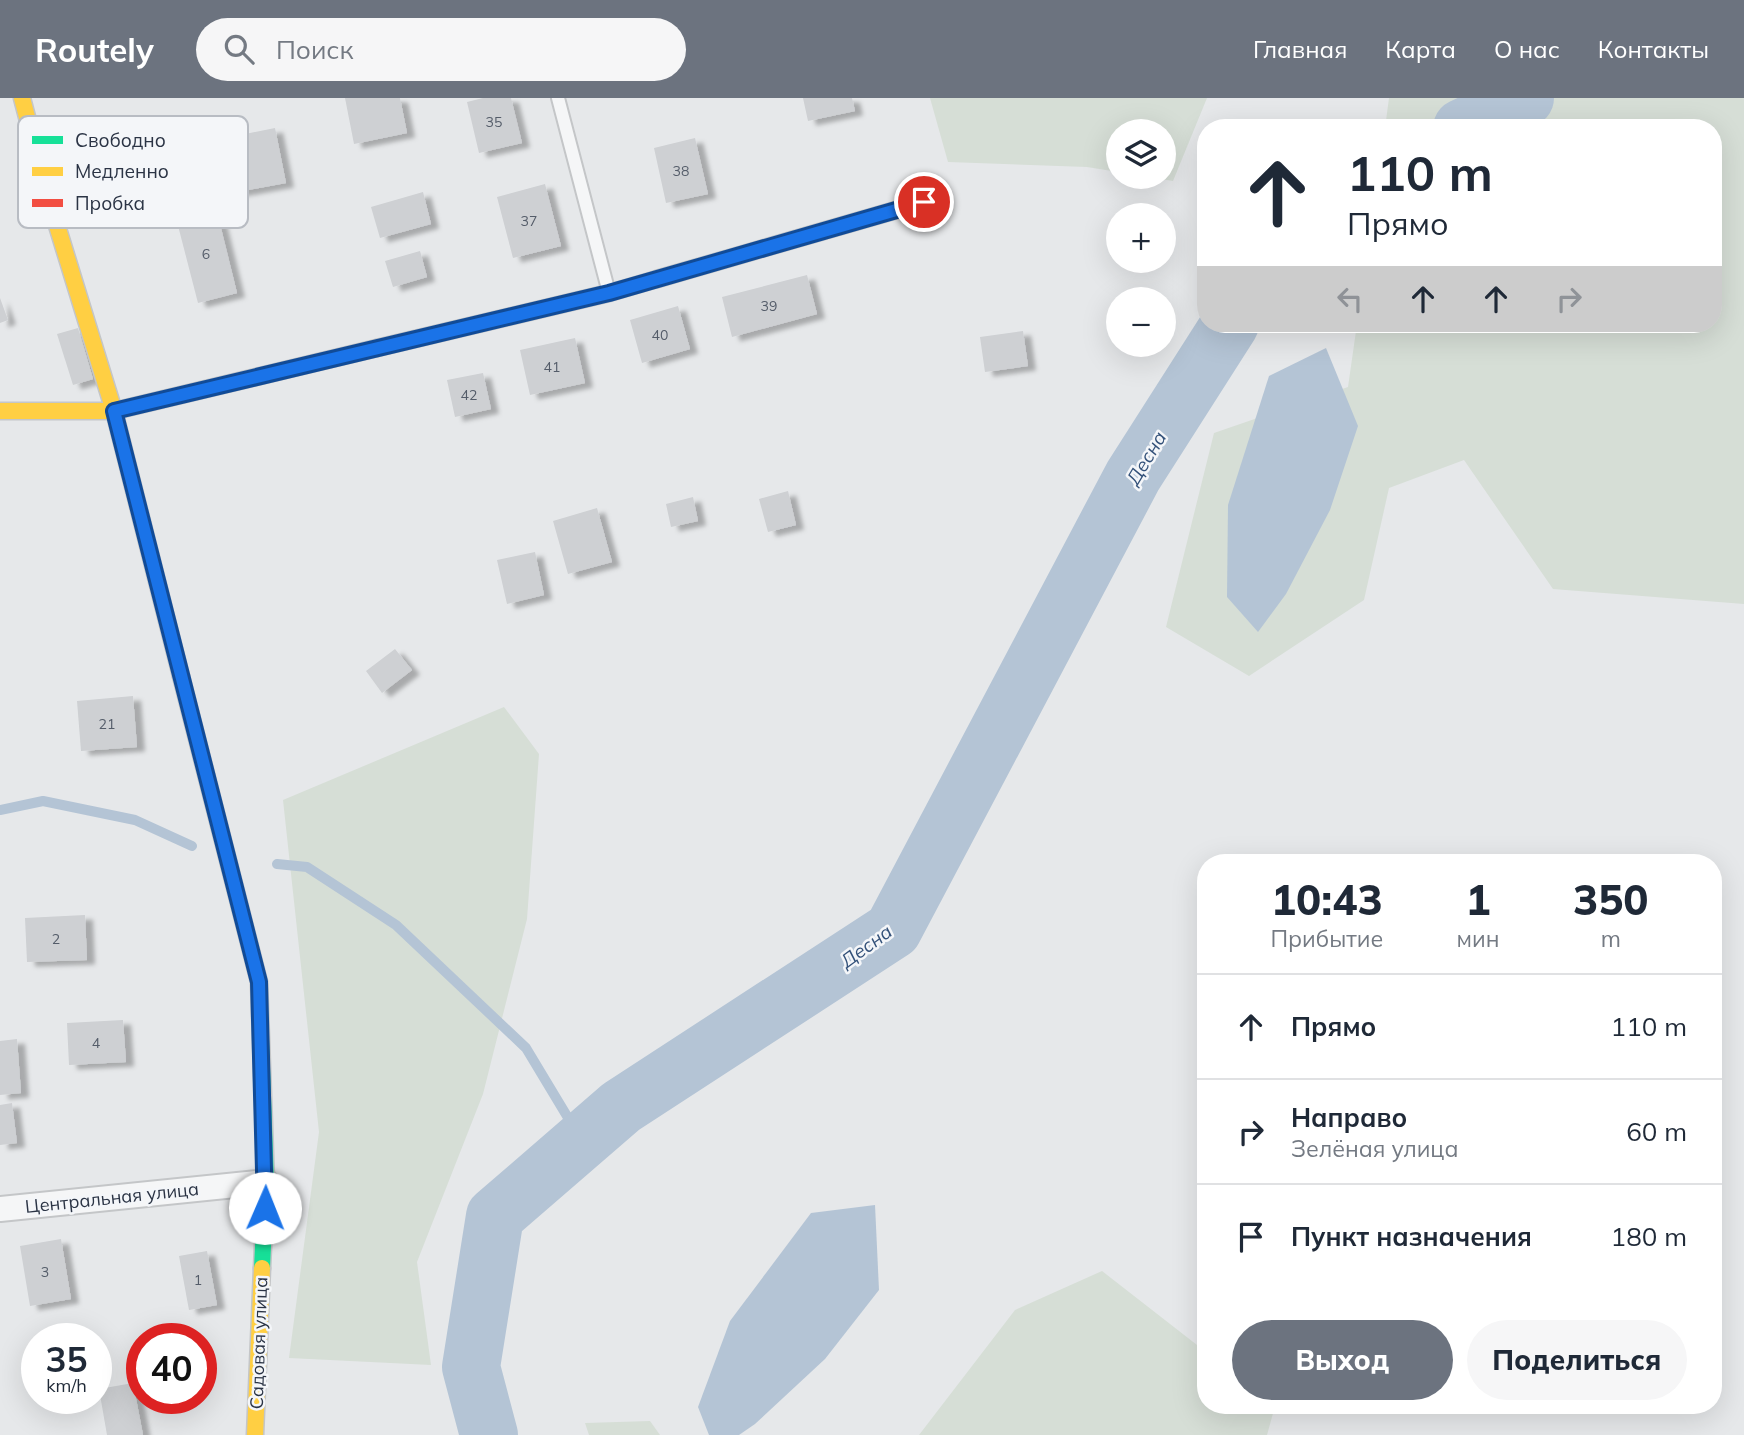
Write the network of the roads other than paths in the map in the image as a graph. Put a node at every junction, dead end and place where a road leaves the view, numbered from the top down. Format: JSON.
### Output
{"nodes":[{"id":1,"x":22,"y":98,"type":"edge"},
{"id":2,"x":558,"y":98,"type":"edge"},
{"id":3,"x":27,"y":116,"type":"edge"},
{"id":4,"x":924,"y":202,"type":"dead end"},
{"id":5,"x":58,"y":228,"type":"edge"},
{"id":6,"x":609,"y":293,"type":"junction"},
{"id":7,"x":0,"y":411,"type":"edge"},
{"id":8,"x":114,"y":411,"type":"junction"},
{"id":9,"x":266,"y":1182,"type":"junction"},
{"id":10,"x":0,"y":1209,"type":"edge"},
{"id":11,"x":255,"y":1435,"type":"edge"}],
"edges":[{"from":1,"to":3,"type":"street","name":"Садовая улица"},
{"from":2,"to":6,"type":"lane"},
{"from":4,"to":6,"type":"street"},
{"from":5,"to":8,"type":"street","name":"Садовая улица"},
{"from":6,"to":8,"type":"street"},
{"from":7,"to":8,"type":"street"},
{"from":8,"to":9,"type":"street","name":"Садовая улица"},
{"from":9,"to":10,"type":"street","name":"Центральная улица"},
{"from":9,"to":11,"type":"street","name":"Садовая улица"}]}
